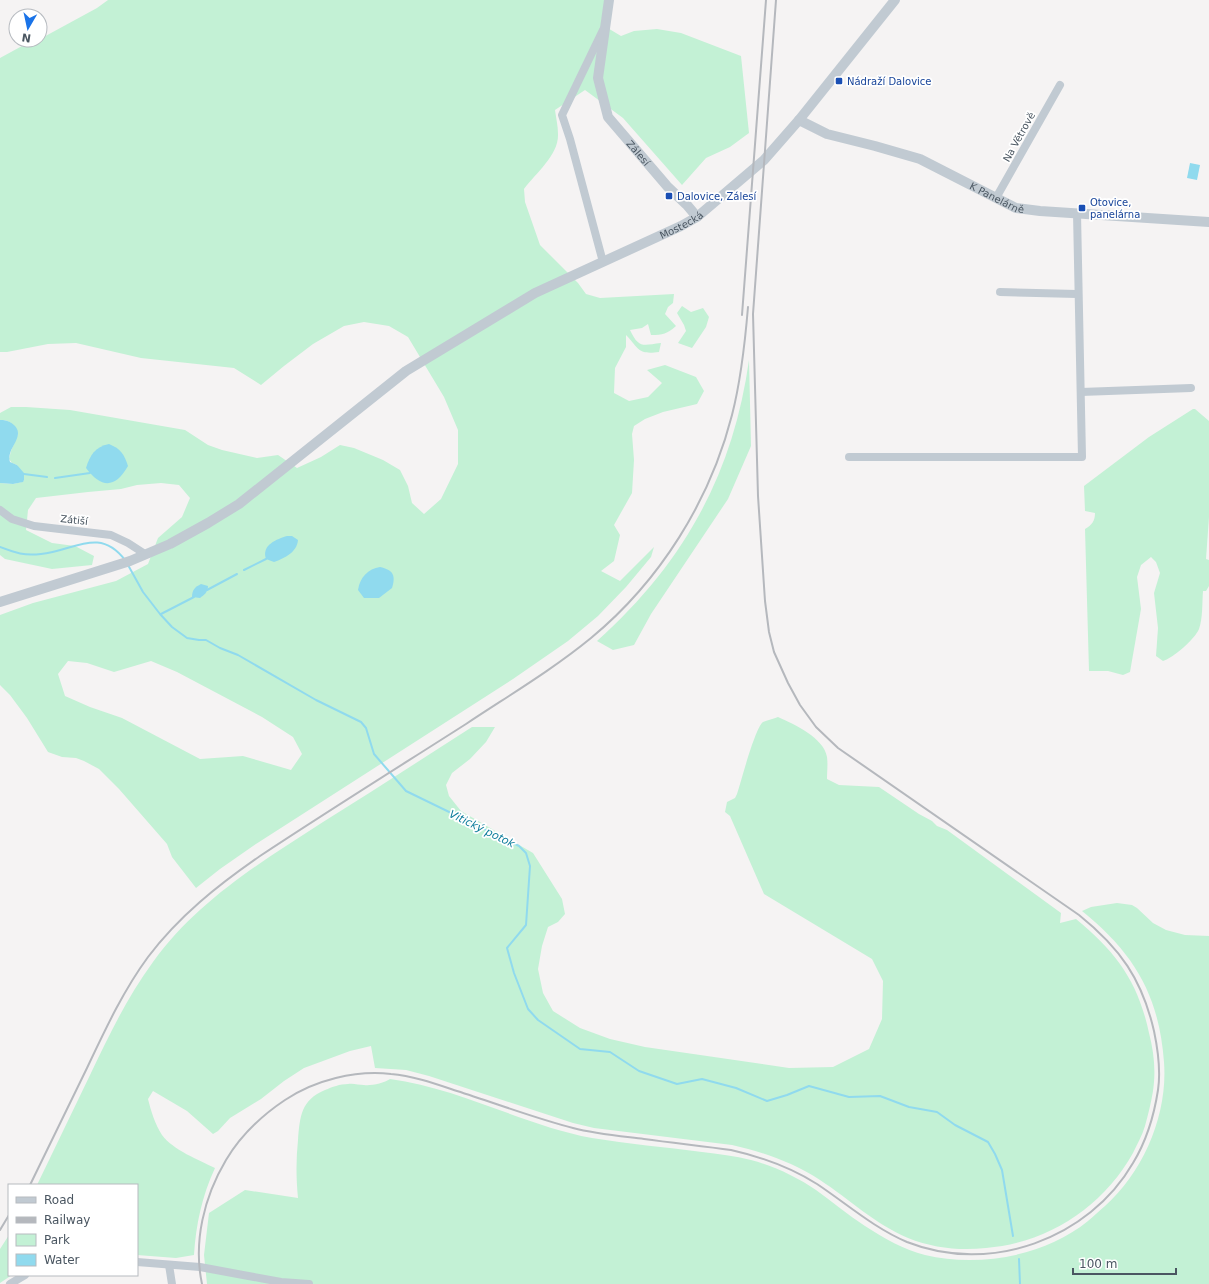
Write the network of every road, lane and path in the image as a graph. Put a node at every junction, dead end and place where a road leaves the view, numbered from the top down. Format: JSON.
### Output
{"nodes":[{"id":1,"x":609,"y":0,"type":"edge"},
{"id":2,"x":895,"y":0,"type":"edge"},
{"id":3,"x":606,"y":22,"type":"junction"},
{"id":4,"x":1060,"y":85,"type":"dead end"},
{"id":5,"x":799,"y":120,"type":"junction"},
{"id":6,"x":996,"y":198,"type":"junction"},
{"id":7,"x":1077,"y":213,"type":"junction"},
{"id":8,"x":697,"y":217,"type":"junction"},
{"id":9,"x":1209,"y":222,"type":"edge"},
{"id":10,"x":603,"y":262,"type":"junction"},
{"id":11,"x":1000,"y":292,"type":"dead end"},
{"id":12,"x":1078,"y":294,"type":"junction"},
{"id":13,"x":1191,"y":388,"type":"dead end"},
{"id":14,"x":1081,"y":392,"type":"junction"},
{"id":15,"x":849,"y":457,"type":"dead end"},
{"id":16,"x":0,"y":510,"type":"edge"},
{"id":17,"x":145,"y":554,"type":"junction"},
{"id":18,"x":0,"y":602,"type":"edge"},
{"id":19,"x":138,"y":1262,"type":"edge"},
{"id":20,"x":169,"y":1265,"type":"junction"},
{"id":21,"x":22,"y":1276,"type":"edge"},
{"id":22,"x":10,"y":1284,"type":"edge"},
{"id":23,"x":172,"y":1284,"type":"edge"},
{"id":24,"x":309,"y":1284,"type":"edge"}],
"edges":[{"from":1,"to":3,"type":"street"},
{"from":2,"to":5,"type":"street","name":"Mostecká"},
{"from":3,"to":8,"type":"street","name":"Zálesí"},
{"from":3,"to":10,"type":"street"},
{"from":4,"to":6,"type":"street","name":"Na Větrově"},
{"from":5,"to":6,"type":"street","name":"K Panelárně"},
{"from":5,"to":8,"type":"street","name":"Mostecká"},
{"from":6,"to":7,"type":"street","name":"K Panelárně"},
{"from":7,"to":9,"type":"street","name":"K Panelárně"},
{"from":7,"to":12,"type":"street"},
{"from":8,"to":10,"type":"street","name":"Mostecká"},
{"from":10,"to":17,"type":"street","name":"Mostecká"},
{"from":11,"to":12,"type":"street"},
{"from":12,"to":14,"type":"street"},
{"from":13,"to":14,"type":"street"},
{"from":14,"to":15,"type":"street"},
{"from":16,"to":17,"type":"street","name":"Zátiší"},
{"from":17,"to":18,"type":"street","name":"Mostecká"},
{"from":19,"to":20,"type":"street"},
{"from":20,"to":23,"type":"street"},
{"from":20,"to":24,"type":"street"},
{"from":21,"to":22,"type":"street"}]}
